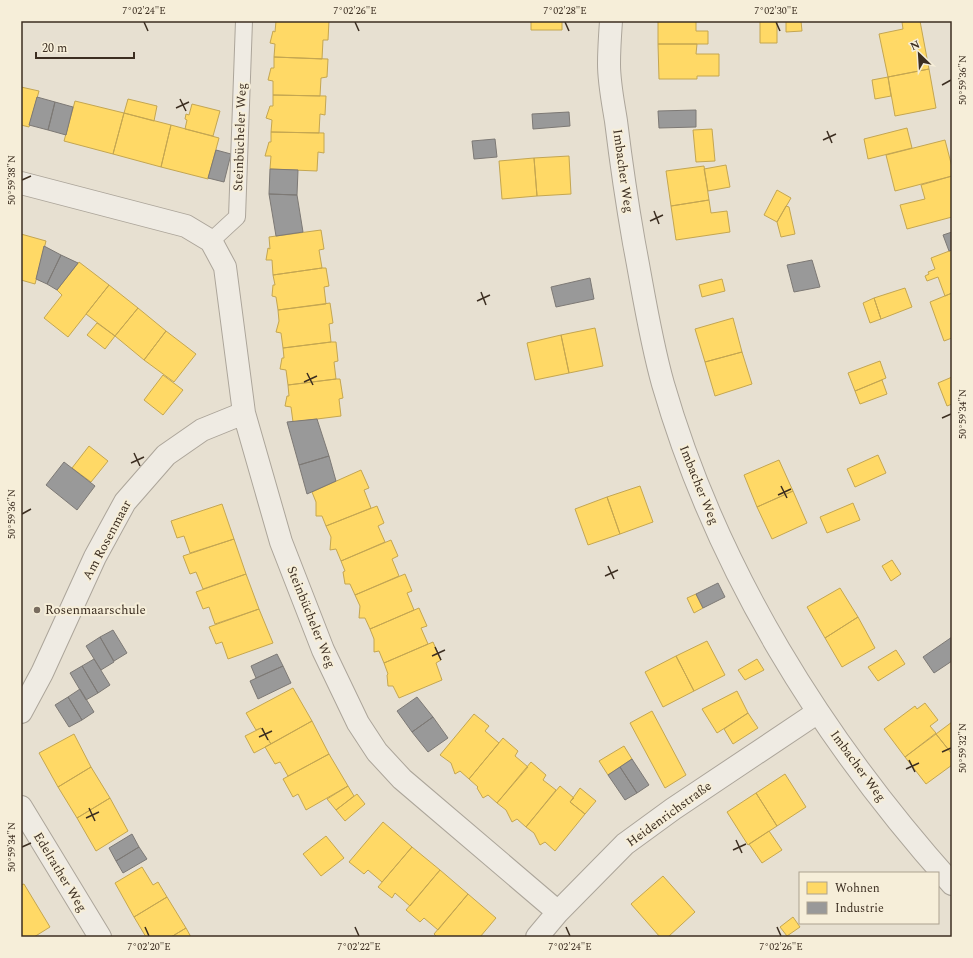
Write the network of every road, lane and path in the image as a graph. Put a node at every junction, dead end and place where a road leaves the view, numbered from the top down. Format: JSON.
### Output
{"nodes":[{"id":1,"x":244,"y":21,"type":"edge"},
{"id":2,"x":611,"y":21,"type":"edge"},
{"id":3,"x":21,"y":182,"type":"edge"},
{"id":4,"x":211,"y":241,"type":"junction"},
{"id":5,"x":244,"y":413,"type":"junction"},
{"id":6,"x":21,"y":712,"type":"edge"},
{"id":7,"x":818,"y":712,"type":"junction"},
{"id":8,"x":21,"y":807,"type":"edge"},
{"id":9,"x":952,"y":884,"type":"edge"},
{"id":10,"x":558,"y":912,"type":"junction"},
{"id":11,"x":100,"y":937,"type":"edge"},
{"id":12,"x":537,"y":937,"type":"edge"}],
"edges":[{"from":1,"to":4,"type":"lane","name":"Steinbücheler Weg"},
{"from":2,"to":7,"type":"street","name":"Imbacher Weg"},
{"from":3,"to":4,"type":"street"},
{"from":4,"to":5,"type":"street","name":"Steinbücheler Weg"},
{"from":5,"to":6,"type":"street","name":"Am Rosenmaar"},
{"from":5,"to":10,"type":"street","name":"Steinbücheler Weg"},
{"from":7,"to":9,"type":"street","name":"Imbacher Weg"},
{"from":7,"to":10,"type":"street","name":"Heidenrichstraße"},
{"from":8,"to":11,"type":"street","name":"Edelrather Weg"},
{"from":10,"to":12,"type":"street","name":"Heidenrichstraße"}]}
